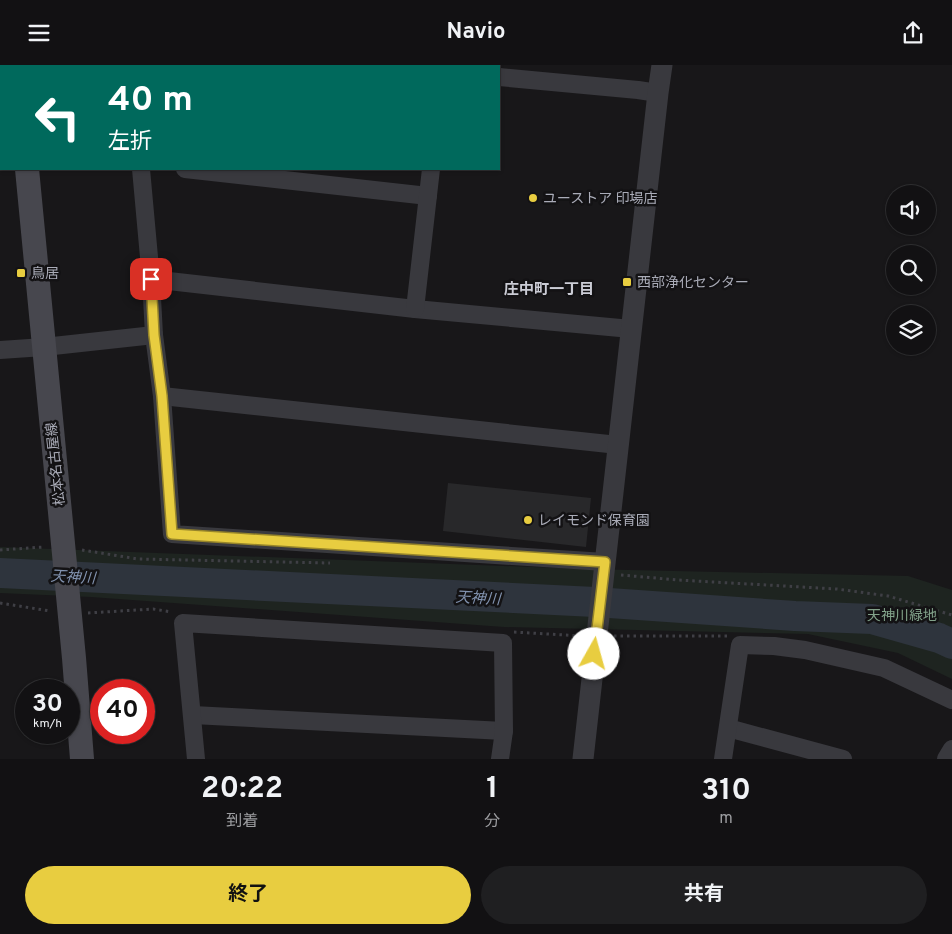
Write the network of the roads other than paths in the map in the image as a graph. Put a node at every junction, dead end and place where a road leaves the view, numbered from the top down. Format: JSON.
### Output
{"nodes":[{"id":1,"x":662,"y":65,"type":"edge"},
{"id":2,"x":500,"y":77,"type":"edge"},
{"id":3,"x":658,"y":93,"type":"junction"},
{"id":4,"x":27,"y":170,"type":"edge"},
{"id":5,"x":141,"y":170,"type":"edge"},
{"id":6,"x":194,"y":170,"type":"edge"},
{"id":7,"x":431,"y":170,"type":"edge"},
{"id":8,"x":428,"y":196,"type":"junction"},
{"id":9,"x":151,"y":279,"type":"junction"},
{"id":10,"x":415,"y":309,"type":"junction"},
{"id":11,"x":631,"y":329,"type":"junction"},
{"id":12,"x":154,"y":335,"type":"junction"},
{"id":13,"x":44,"y":347,"type":"junction"},
{"id":14,"x":0,"y":350,"type":"edge"},
{"id":15,"x":162,"y":396,"type":"junction"},
{"id":16,"x":618,"y":445,"type":"junction"},
{"id":17,"x":604,"y":570,"type":"junction"},
{"id":18,"x":952,"y":699,"type":"edge"},
{"id":19,"x":193,"y":715,"type":"junction"},
{"id":20,"x":728,"y":728,"type":"junction"},
{"id":21,"x":504,"y":731,"type":"junction"},
{"id":22,"x":952,"y":749,"type":"edge"},
{"id":23,"x":82,"y":759,"type":"edge"},
{"id":24,"x":196,"y":759,"type":"edge"},
{"id":25,"x":500,"y":759,"type":"edge"},
{"id":26,"x":582,"y":759,"type":"edge"},
{"id":27,"x":723,"y":759,"type":"edge"},
{"id":28,"x":843,"y":759,"type":"edge"},
{"id":29,"x":946,"y":759,"type":"edge"}],
"edges":[{"from":1,"to":3,"type":"street"},
{"from":2,"to":3,"type":"street"},
{"from":3,"to":11,"type":"street"},
{"from":4,"to":13,"type":"main road","name":"松本名古屋線"},
{"from":5,"to":9,"type":"street"},
{"from":6,"to":8,"type":"street"},
{"from":7,"to":8,"type":"street"},
{"from":8,"to":10,"type":"street"},
{"from":9,"to":10,"type":"street"},
{"from":9,"to":12,"type":"street"},
{"from":10,"to":11,"type":"street"},
{"from":11,"to":16,"type":"street"},
{"from":12,"to":13,"type":"street"},
{"from":12,"to":15,"type":"street"},
{"from":13,"to":14,"type":"street"},
{"from":13,"to":23,"type":"main road","name":"松本名古屋線"},
{"from":15,"to":16,"type":"street"},
{"from":15,"to":17,"type":"street"},
{"from":16,"to":17,"type":"street"},
{"from":17,"to":26,"type":"street"},
{"from":18,"to":20,"type":"street"},
{"from":19,"to":21,"type":"street"},
{"from":19,"to":21,"type":"street"},
{"from":19,"to":24,"type":"street"},
{"from":20,"to":27,"type":"street"},
{"from":20,"to":28,"type":"street"},
{"from":21,"to":25,"type":"street"},
{"from":22,"to":29,"type":"street"}]}
